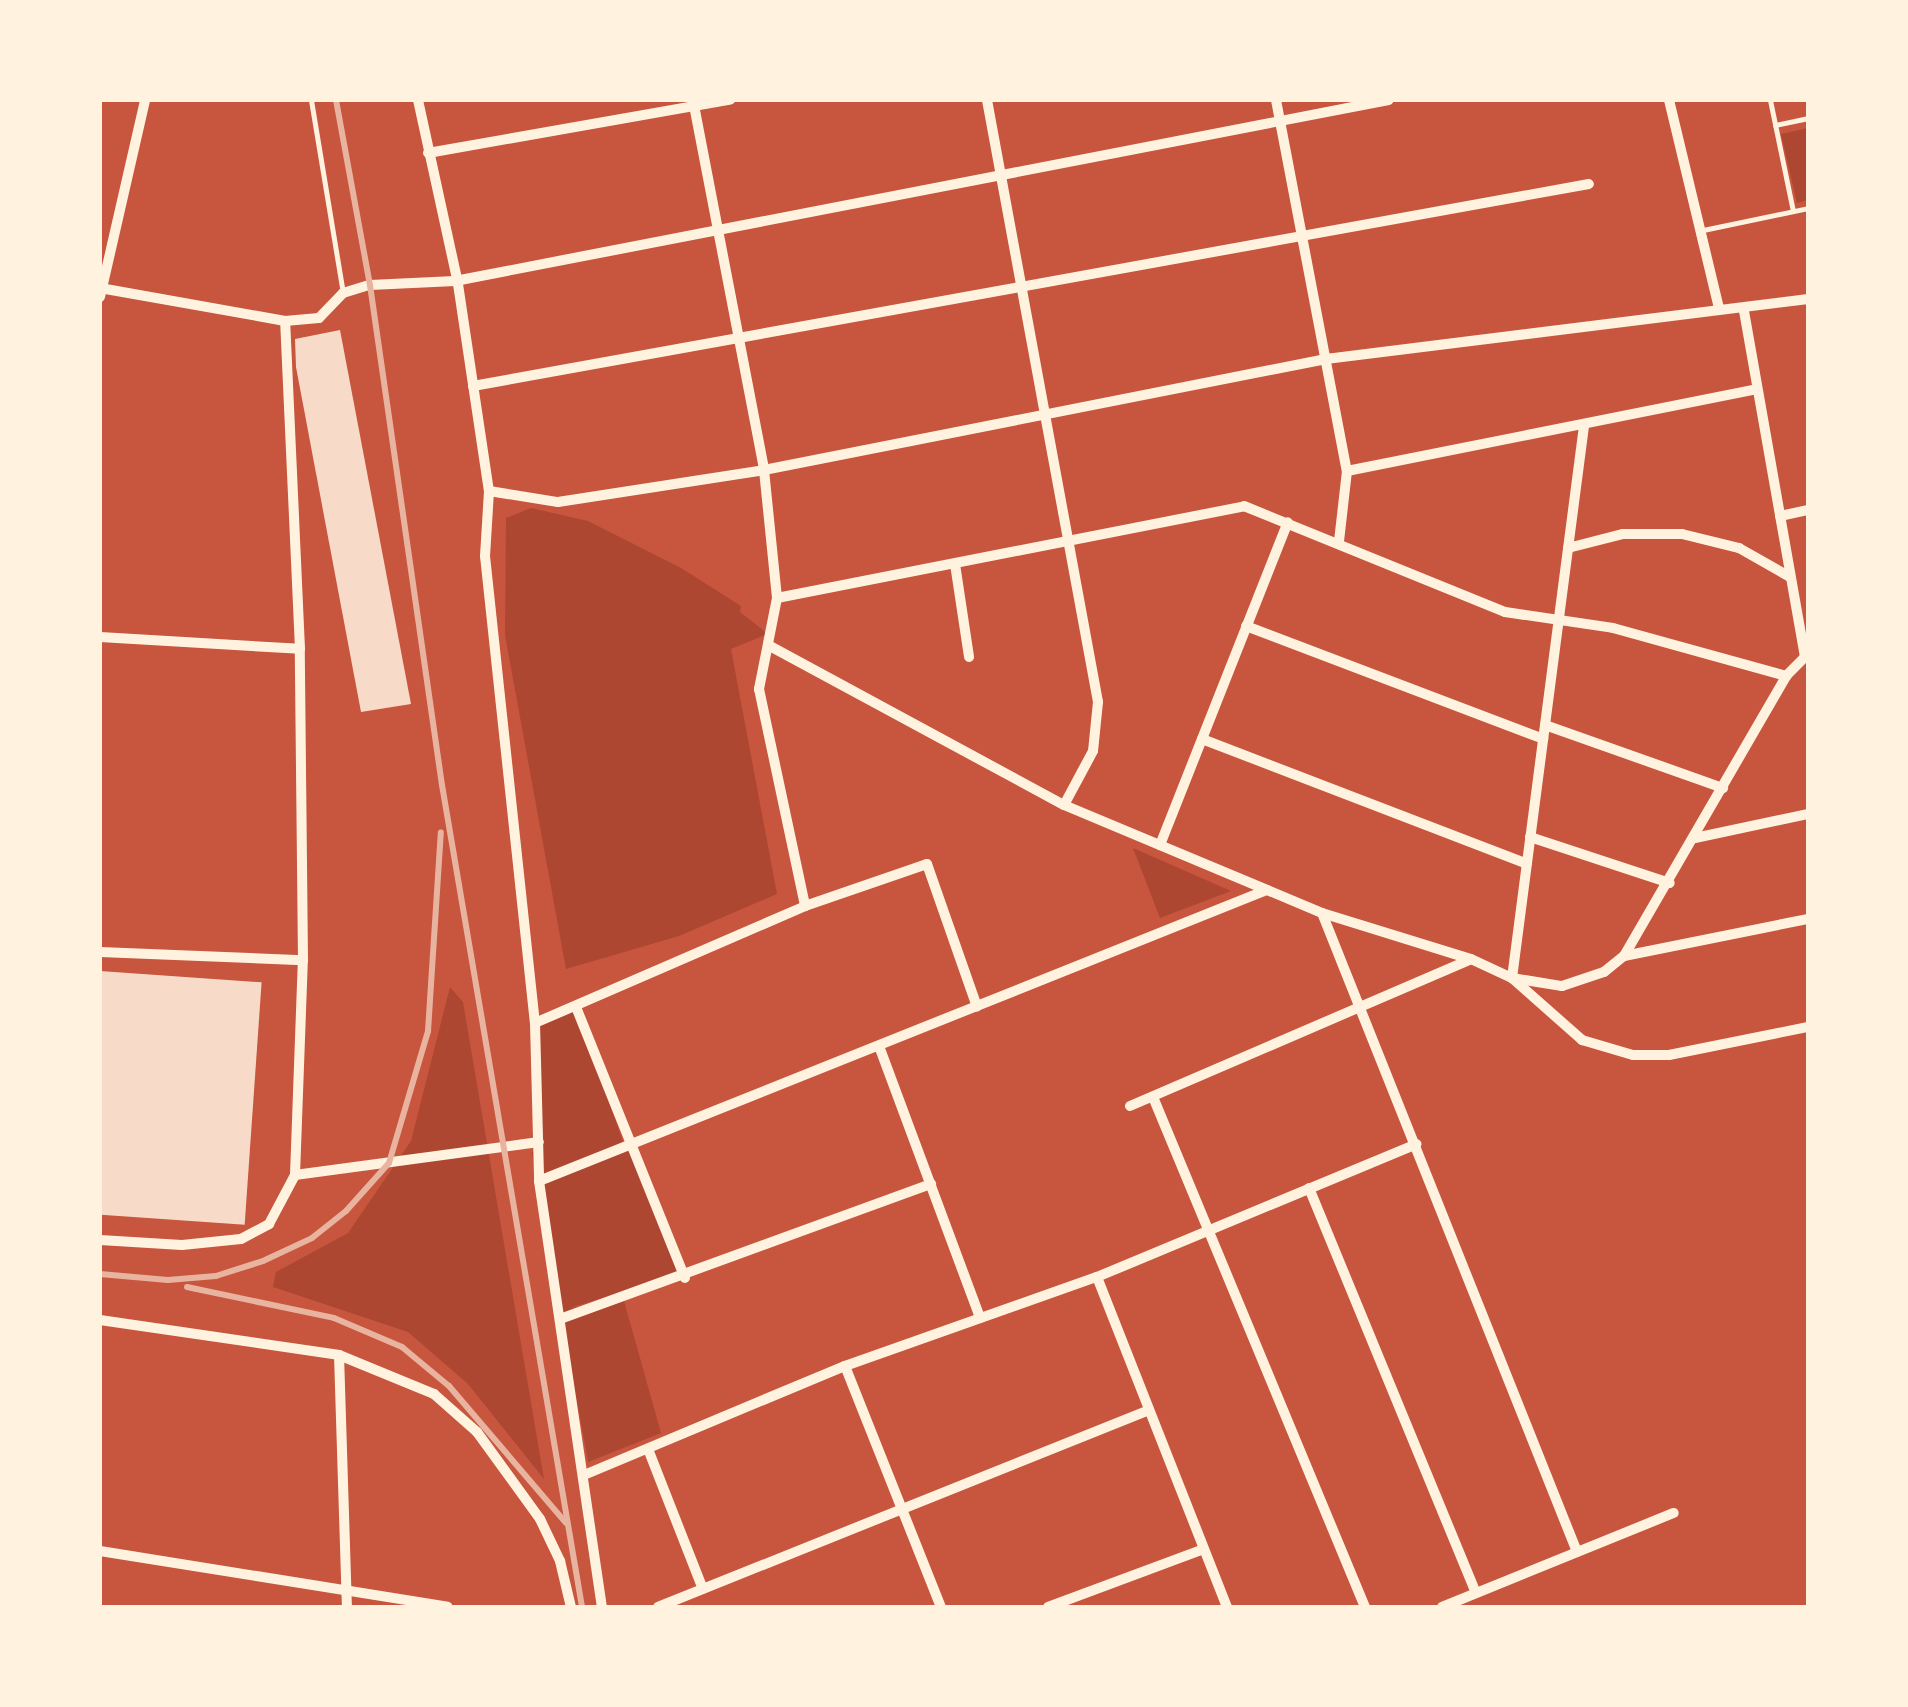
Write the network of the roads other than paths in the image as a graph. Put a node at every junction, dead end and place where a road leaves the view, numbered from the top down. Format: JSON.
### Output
{"nodes":[{"id":1,"x":144,"y":100,"type":"edge"},
{"id":2,"x":311,"y":100,"type":"edge"},
{"id":3,"x":418,"y":100,"type":"edge"},
{"id":4,"x":730,"y":100,"type":"edge"},
{"id":5,"x":987,"y":100,"type":"edge"},
{"id":6,"x":1276,"y":100,"type":"edge"},
{"id":7,"x":1389,"y":100,"type":"edge"},
{"id":8,"x":1669,"y":100,"type":"edge"},
{"id":9,"x":1770,"y":100,"type":"edge"},
{"id":10,"x":694,"y":103,"type":"edge"},
{"id":11,"x":1808,"y":118,"type":"edge"},
{"id":12,"x":1280,"y":121,"type":"junction"},
{"id":13,"x":1775,"y":124,"type":"junction"},
{"id":14,"x":428,"y":153,"type":"junction"},
{"id":15,"x":1002,"y":175,"type":"junction"},
{"id":16,"x":1588,"y":184,"type":"dead end"},
{"id":17,"x":1808,"y":208,"type":"edge"},
{"id":18,"x":1794,"y":211,"type":"junction"},
{"id":19,"x":716,"y":230,"type":"junction"},
{"id":20,"x":1699,"y":230,"type":"junction"},
{"id":21,"x":1302,"y":236,"type":"junction"},
{"id":22,"x":455,"y":281,"type":"junction"},
{"id":23,"x":1021,"y":287,"type":"junction"},
{"id":24,"x":100,"y":291,"type":"edge"},
{"id":25,"x":343,"y":293,"type":"junction"},
{"id":26,"x":1808,"y":298,"type":"edge"},
{"id":27,"x":1719,"y":308,"type":"junction"},
{"id":28,"x":1744,"y":311,"type":"junction"},
{"id":29,"x":285,"y":321,"type":"junction"},
{"id":30,"x":738,"y":338,"type":"junction"},
{"id":31,"x":1326,"y":359,"type":"junction"},
{"id":32,"x":473,"y":386,"type":"junction"},
{"id":33,"x":1758,"y":389,"type":"junction"},
{"id":34,"x":1045,"y":416,"type":"junction"},
{"id":35,"x":1584,"y":426,"type":"junction"},
{"id":36,"x":764,"y":470,"type":"junction"},
{"id":37,"x":1348,"y":472,"type":"junction"},
{"id":38,"x":489,"y":491,"type":"junction"},
{"id":39,"x":1808,"y":510,"type":"edge"},
{"id":40,"x":1780,"y":516,"type":"junction"},
{"id":41,"x":1288,"y":522,"type":"junction"},
{"id":42,"x":1339,"y":541,"type":"junction"},
{"id":43,"x":1070,"y":542,"type":"junction"},
{"id":44,"x":1568,"y":548,"type":"junction"},
{"id":45,"x":955,"y":564,"type":"junction"},
{"id":46,"x":1790,"y":576,"type":"junction"},
{"id":47,"x":778,"y":598,"type":"junction"},
{"id":48,"x":1559,"y":620,"type":"junction"},
{"id":49,"x":1246,"y":626,"type":"junction"},
{"id":50,"x":100,"y":637,"type":"edge"},
{"id":51,"x":768,"y":646,"type":"junction"},
{"id":52,"x":300,"y":649,"type":"junction"},
{"id":53,"x":1806,"y":655,"type":"edge"},
{"id":54,"x":969,"y":657,"type":"dead end"},
{"id":55,"x":1786,"y":676,"type":"junction"},
{"id":56,"x":1545,"y":725,"type":"junction"},
{"id":57,"x":1202,"y":739,"type":"junction"},
{"id":58,"x":1543,"y":739,"type":"junction"},
{"id":59,"x":1723,"y":788,"type":"junction"},
{"id":60,"x":1064,"y":805,"type":"junction"},
{"id":61,"x":1808,"y":814,"type":"edge"},
{"id":62,"x":1530,"y":837,"type":"junction"},
{"id":63,"x":1695,"y":838,"type":"junction"},
{"id":64,"x":1160,"y":845,"type":"junction"},
{"id":65,"x":1527,"y":864,"type":"junction"},
{"id":66,"x":1670,"y":883,"type":"junction"},
{"id":67,"x":1267,"y":890,"type":"junction"},
{"id":68,"x":805,"y":906,"type":"junction"},
{"id":69,"x":1322,"y":913,"type":"junction"},
{"id":70,"x":1808,"y":918,"type":"edge"},
{"id":71,"x":100,"y":952,"type":"edge"},
{"id":72,"x":1624,"y":956,"type":"junction"},
{"id":73,"x":1471,"y":959,"type":"junction"},
{"id":74,"x":303,"y":960,"type":"junction"},
{"id":75,"x":1512,"y":978,"type":"junction"},
{"id":76,"x":1361,"y":1003,"type":"junction"},
{"id":77,"x":576,"y":1007,"type":"junction"},
{"id":78,"x":977,"y":1007,"type":"junction"},
{"id":79,"x":534,"y":1023,"type":"junction"},
{"id":80,"x":1808,"y":1027,"type":"edge"},
{"id":81,"x":880,"y":1046,"type":"junction"},
{"id":82,"x":1154,"y":1097,"type":"junction"},
{"id":83,"x":1130,"y":1106,"type":"dead end"},
{"id":84,"x":539,"y":1142,"type":"junction"},
{"id":85,"x":1416,"y":1144,"type":"junction"},
{"id":86,"x":630,"y":1145,"type":"junction"},
{"id":87,"x":295,"y":1175,"type":"junction"},
{"id":88,"x":539,"y":1180,"type":"junction"},
{"id":89,"x":931,"y":1184,"type":"junction"},
{"id":90,"x":1309,"y":1188,"type":"junction"},
{"id":91,"x":1208,"y":1231,"type":"junction"},
{"id":92,"x":100,"y":1240,"type":"edge"},
{"id":93,"x":1097,"y":1277,"type":"junction"},
{"id":94,"x":685,"y":1278,"type":"junction"},
{"id":95,"x":980,"y":1318,"type":"junction"},
{"id":96,"x":560,"y":1319,"type":"junction"},
{"id":97,"x":100,"y":1320,"type":"edge"},
{"id":98,"x":339,"y":1355,"type":"junction"},
{"id":99,"x":845,"y":1366,"type":"junction"},
{"id":100,"x":1150,"y":1410,"type":"junction"},
{"id":101,"x":648,"y":1449,"type":"junction"},
{"id":102,"x":584,"y":1475,"type":"junction"},
{"id":103,"x":905,"y":1508,"type":"junction"},
{"id":104,"x":1674,"y":1513,"type":"dead end"},
{"id":105,"x":1204,"y":1549,"type":"junction"},
{"id":106,"x":100,"y":1550,"type":"edge"},
{"id":107,"x":1577,"y":1552,"type":"junction"},
{"id":108,"x":703,"y":1589,"type":"junction"},
{"id":109,"x":346,"y":1592,"type":"junction"},
{"id":110,"x":1472,"y":1599,"type":"edge"},
{"id":111,"x":348,"y":1607,"type":"edge"},
{"id":112,"x":448,"y":1607,"type":"edge"},
{"id":113,"x":572,"y":1607,"type":"edge"},
{"id":114,"x":602,"y":1607,"type":"edge"},
{"id":115,"x":658,"y":1607,"type":"edge"},
{"id":116,"x":941,"y":1607,"type":"edge"},
{"id":117,"x":1048,"y":1607,"type":"edge"},
{"id":118,"x":1227,"y":1607,"type":"edge"},
{"id":119,"x":1366,"y":1607,"type":"edge"},
{"id":120,"x":1442,"y":1607,"type":"edge"}],
"edges":[{"from":1,"to":24,"type":"street"},
{"from":2,"to":25,"type":"lane"},
{"from":3,"to":14,"type":"street"},
{"from":4,"to":10,"type":"street"},
{"from":5,"to":15,"type":"street"},
{"from":6,"to":12,"type":"street"},
{"from":7,"to":12,"type":"street"},
{"from":8,"to":20,"type":"street"},
{"from":9,"to":13,"type":"lane"},
{"from":10,"to":14,"type":"street"},
{"from":10,"to":19,"type":"street"},
{"from":11,"to":13,"type":"lane"},
{"from":12,"to":15,"type":"street"},
{"from":12,"to":21,"type":"street"},
{"from":13,"to":18,"type":"lane"},
{"from":14,"to":22,"type":"street"},
{"from":15,"to":19,"type":"street"},
{"from":15,"to":23,"type":"street"},
{"from":16,"to":21,"type":"street"},
{"from":17,"to":18,"type":"lane"},
{"from":18,"to":20,"type":"lane"},
{"from":19,"to":22,"type":"street"},
{"from":19,"to":30,"type":"street"},
{"from":20,"to":27,"type":"street"},
{"from":21,"to":23,"type":"street"},
{"from":21,"to":31,"type":"street"},
{"from":22,"to":25,"type":"street"},
{"from":22,"to":32,"type":"street"},
{"from":23,"to":30,"type":"street"},
{"from":23,"to":34,"type":"street"},
{"from":24,"to":29,"type":"street"},
{"from":25,"to":29,"type":"street"},
{"from":26,"to":28,"type":"street"},
{"from":27,"to":28,"type":"street"},
{"from":27,"to":31,"type":"street"},
{"from":28,"to":33,"type":"street"},
{"from":29,"to":52,"type":"street"},
{"from":30,"to":32,"type":"street"},
{"from":30,"to":36,"type":"street"},
{"from":31,"to":34,"type":"street"},
{"from":31,"to":37,"type":"street"},
{"from":32,"to":38,"type":"street"},
{"from":33,"to":35,"type":"street"},
{"from":33,"to":40,"type":"street"},
{"from":34,"to":36,"type":"street"},
{"from":34,"to":43,"type":"street"},
{"from":35,"to":37,"type":"street"},
{"from":35,"to":44,"type":"street"},
{"from":36,"to":38,"type":"street"},
{"from":36,"to":47,"type":"street"},
{"from":37,"to":42,"type":"street"},
{"from":38,"to":79,"type":"street"},
{"from":39,"to":40,"type":"street"},
{"from":40,"to":46,"type":"street"},
{"from":41,"to":42,"type":"street"},
{"from":41,"to":43,"type":"street"},
{"from":41,"to":49,"type":"street"},
{"from":42,"to":48,"type":"street"},
{"from":43,"to":45,"type":"street"},
{"from":43,"to":60,"type":"street"},
{"from":44,"to":46,"type":"street"},
{"from":44,"to":48,"type":"street"},
{"from":45,"to":47,"type":"street"},
{"from":45,"to":54,"type":"street"},
{"from":46,"to":53,"type":"street"},
{"from":47,"to":51,"type":"street"},
{"from":48,"to":55,"type":"street"},
{"from":48,"to":56,"type":"street"},
{"from":49,"to":57,"type":"street"},
{"from":49,"to":58,"type":"street"},
{"from":50,"to":52,"type":"street"},
{"from":51,"to":60,"type":"street"},
{"from":51,"to":68,"type":"street"},
{"from":52,"to":74,"type":"street"},
{"from":53,"to":55,"type":"street"},
{"from":55,"to":59,"type":"street"},
{"from":56,"to":58,"type":"street"},
{"from":56,"to":59,"type":"street"},
{"from":57,"to":64,"type":"street"},
{"from":57,"to":65,"type":"street"},
{"from":58,"to":62,"type":"street"},
{"from":59,"to":63,"type":"street"},
{"from":60,"to":64,"type":"street"},
{"from":61,"to":63,"type":"street"},
{"from":62,"to":65,"type":"street"},
{"from":62,"to":66,"type":"street"},
{"from":63,"to":66,"type":"street"},
{"from":64,"to":67,"type":"street"},
{"from":65,"to":75,"type":"street"},
{"from":66,"to":72,"type":"street"},
{"from":67,"to":69,"type":"street"},
{"from":67,"to":78,"type":"street"},
{"from":68,"to":77,"type":"street"},
{"from":68,"to":78,"type":"street"},
{"from":69,"to":73,"type":"street"},
{"from":69,"to":76,"type":"street"},
{"from":70,"to":72,"type":"street"},
{"from":71,"to":74,"type":"street"},
{"from":72,"to":75,"type":"street"},
{"from":73,"to":75,"type":"street"},
{"from":73,"to":76,"type":"street"},
{"from":74,"to":87,"type":"street"},
{"from":75,"to":80,"type":"street"},
{"from":76,"to":82,"type":"street"},
{"from":76,"to":85,"type":"street"},
{"from":77,"to":79,"type":"street"},
{"from":77,"to":86,"type":"street"},
{"from":78,"to":81,"type":"street"},
{"from":79,"to":84,"type":"street"},
{"from":81,"to":86,"type":"street"},
{"from":81,"to":89,"type":"street"},
{"from":82,"to":83,"type":"street"},
{"from":82,"to":91,"type":"street"},
{"from":84,"to":87,"type":"street"},
{"from":84,"to":88,"type":"street"},
{"from":85,"to":90,"type":"street"},
{"from":85,"to":107,"type":"street"},
{"from":86,"to":88,"type":"street"},
{"from":86,"to":94,"type":"street"},
{"from":87,"to":92,"type":"street"},
{"from":88,"to":96,"type":"street"},
{"from":89,"to":94,"type":"street"},
{"from":89,"to":95,"type":"street"},
{"from":90,"to":91,"type":"street"},
{"from":90,"to":110,"type":"street"},
{"from":91,"to":93,"type":"street"},
{"from":91,"to":119,"type":"street"},
{"from":93,"to":95,"type":"street"},
{"from":93,"to":100,"type":"street"},
{"from":94,"to":96,"type":"street"},
{"from":95,"to":99,"type":"street"},
{"from":96,"to":102,"type":"street"},
{"from":97,"to":98,"type":"street"},
{"from":98,"to":109,"type":"street"},
{"from":98,"to":113,"type":"street"},
{"from":99,"to":101,"type":"street"},
{"from":99,"to":103,"type":"street"},
{"from":100,"to":103,"type":"street"},
{"from":100,"to":105,"type":"street"},
{"from":101,"to":102,"type":"street"},
{"from":101,"to":108,"type":"street"},
{"from":102,"to":114,"type":"street"},
{"from":103,"to":108,"type":"street"},
{"from":103,"to":116,"type":"street"},
{"from":104,"to":107,"type":"street"},
{"from":105,"to":117,"type":"street"},
{"from":105,"to":118,"type":"street"},
{"from":106,"to":109,"type":"street"},
{"from":107,"to":110,"type":"street"},
{"from":108,"to":115,"type":"street"},
{"from":109,"to":111,"type":"street"},
{"from":109,"to":112,"type":"street"},
{"from":110,"to":120,"type":"street"}]}
